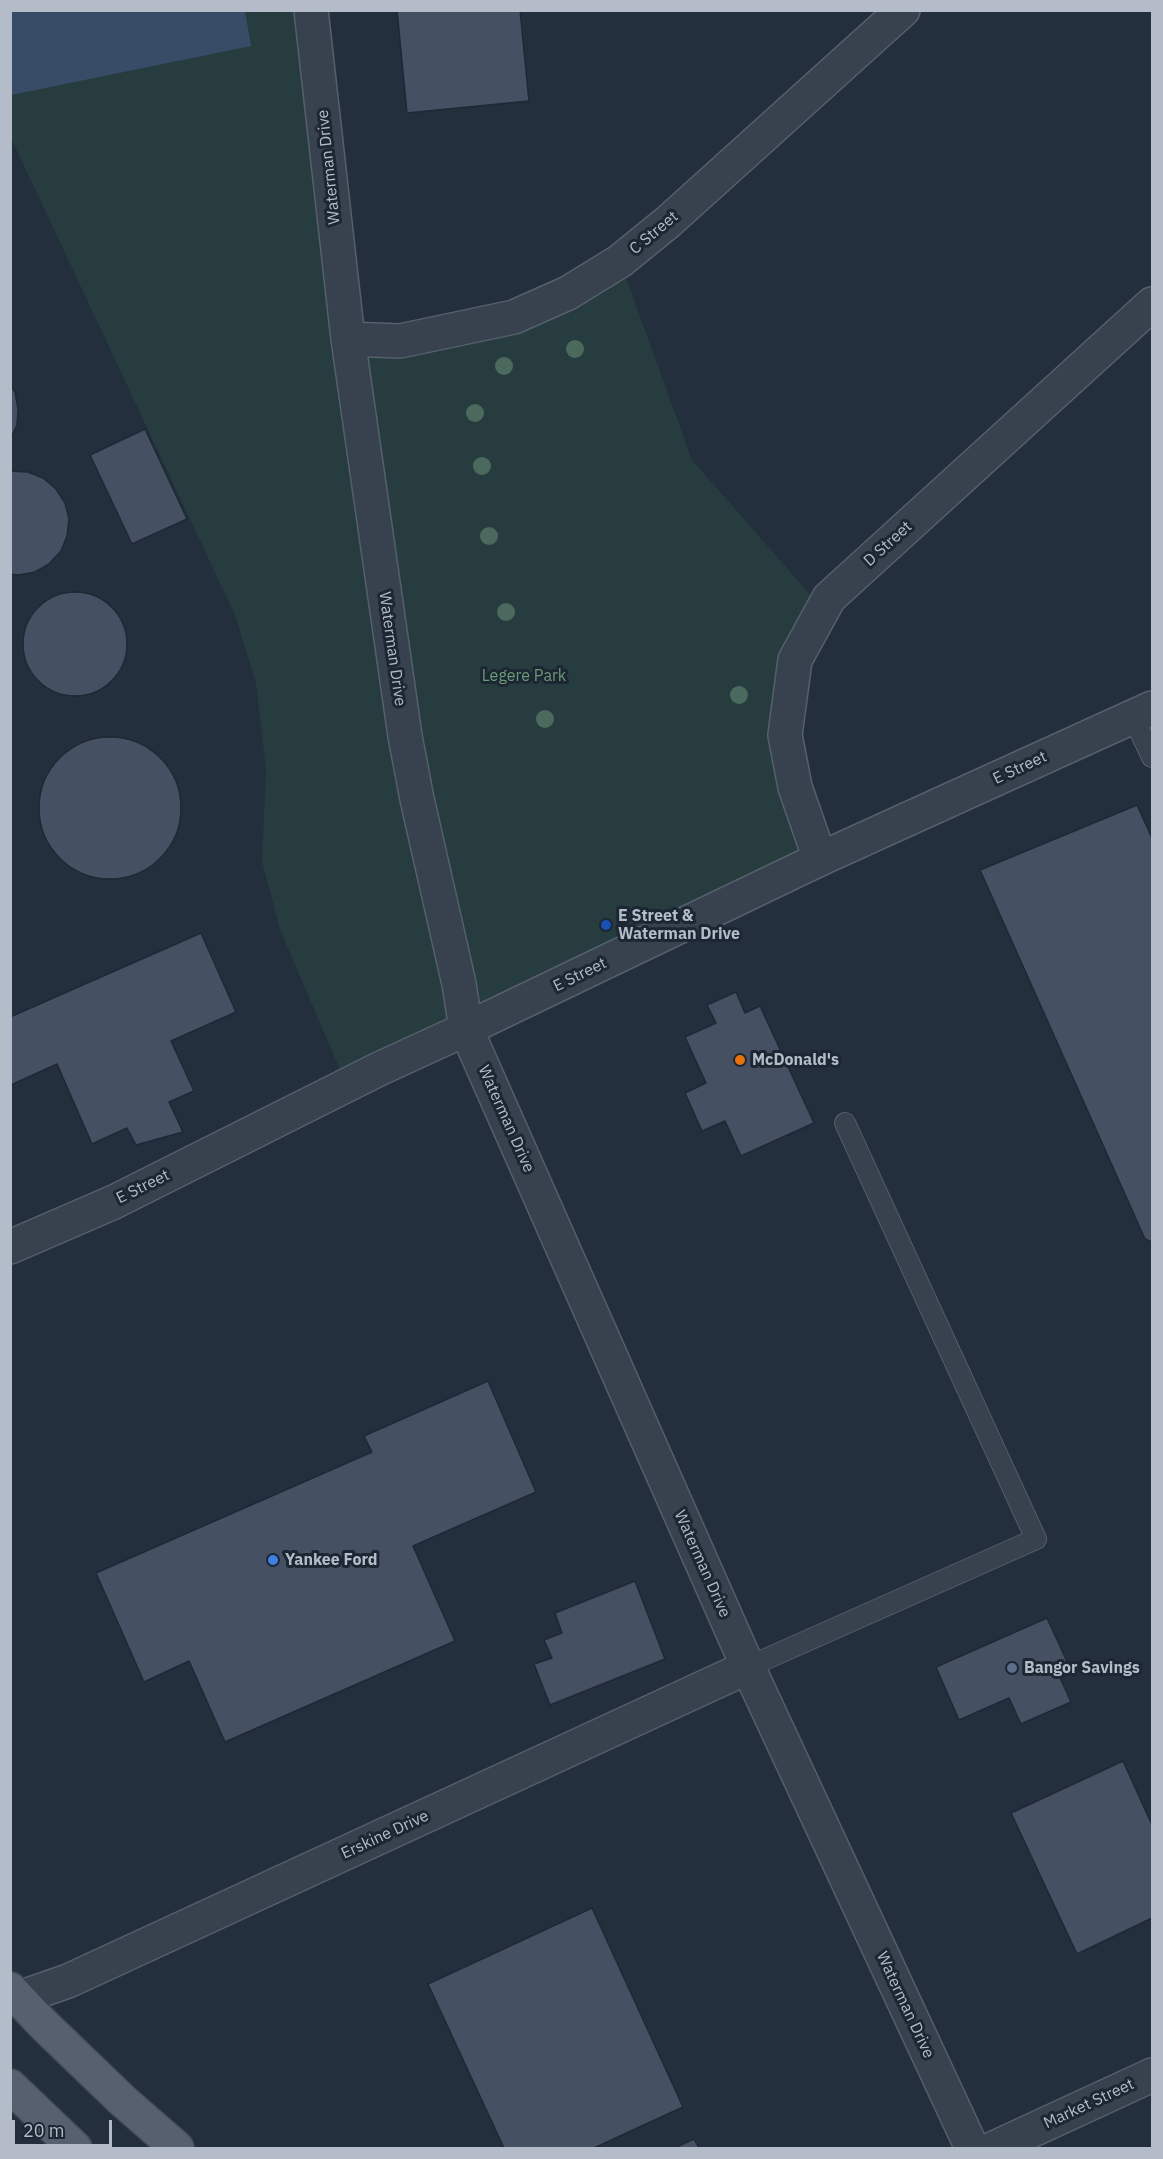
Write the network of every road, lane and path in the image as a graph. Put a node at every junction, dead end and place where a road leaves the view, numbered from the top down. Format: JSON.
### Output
{"nodes":[{"id":1,"x":311,"y":10,"type":"edge"},
{"id":2,"x":903,"y":10,"type":"edge"},
{"id":3,"x":1152,"y":304,"type":"edge"},
{"id":4,"x":348,"y":339,"type":"junction"},
{"id":5,"x":1143,"y":712,"type":"edge"},
{"id":6,"x":1152,"y":756,"type":"edge"},
{"id":7,"x":820,"y":859,"type":"junction"},
{"id":8,"x":466,"y":1029,"type":"junction"},
{"id":9,"x":845,"y":1123,"type":"dead end"},
{"id":10,"x":10,"y":1247,"type":"edge"},
{"id":11,"x":748,"y":1667,"type":"junction"},
{"id":12,"x":14,"y":1994,"type":"edge"},
{"id":13,"x":1152,"y":2075,"type":"edge"},
{"id":14,"x":10,"y":2086,"type":"edge"},
{"id":15,"x":75,"y":2148,"type":"edge"},
{"id":16,"x":177,"y":2148,"type":"edge"},
{"id":17,"x":972,"y":2148,"type":"edge"},
{"id":18,"x":994,"y":2148,"type":"edge"}],
"edges":[{"from":1,"to":4,"type":"street","name":"Waterman Drive"},
{"from":2,"to":4,"type":"street","name":"C Street"},
{"from":3,"to":7,"type":"street","name":"D Street"},
{"from":4,"to":8,"type":"street","name":"Waterman Drive"},
{"from":5,"to":6,"type":"lane"},
{"from":5,"to":7,"type":"street","name":"E Street"},
{"from":7,"to":8,"type":"street","name":"E Street"},
{"from":8,"to":10,"type":"street","name":"E Street"},
{"from":8,"to":11,"type":"street","name":"Waterman Drive"},
{"from":9,"to":11,"type":"lane"},
{"from":11,"to":12,"type":"street","name":"Erskine Drive"},
{"from":11,"to":17,"type":"street","name":"Waterman Drive"},
{"from":12,"to":16,"type":"main road"},
{"from":13,"to":18,"type":"street","name":"Market Street"},
{"from":14,"to":15,"type":"main road"}]}
